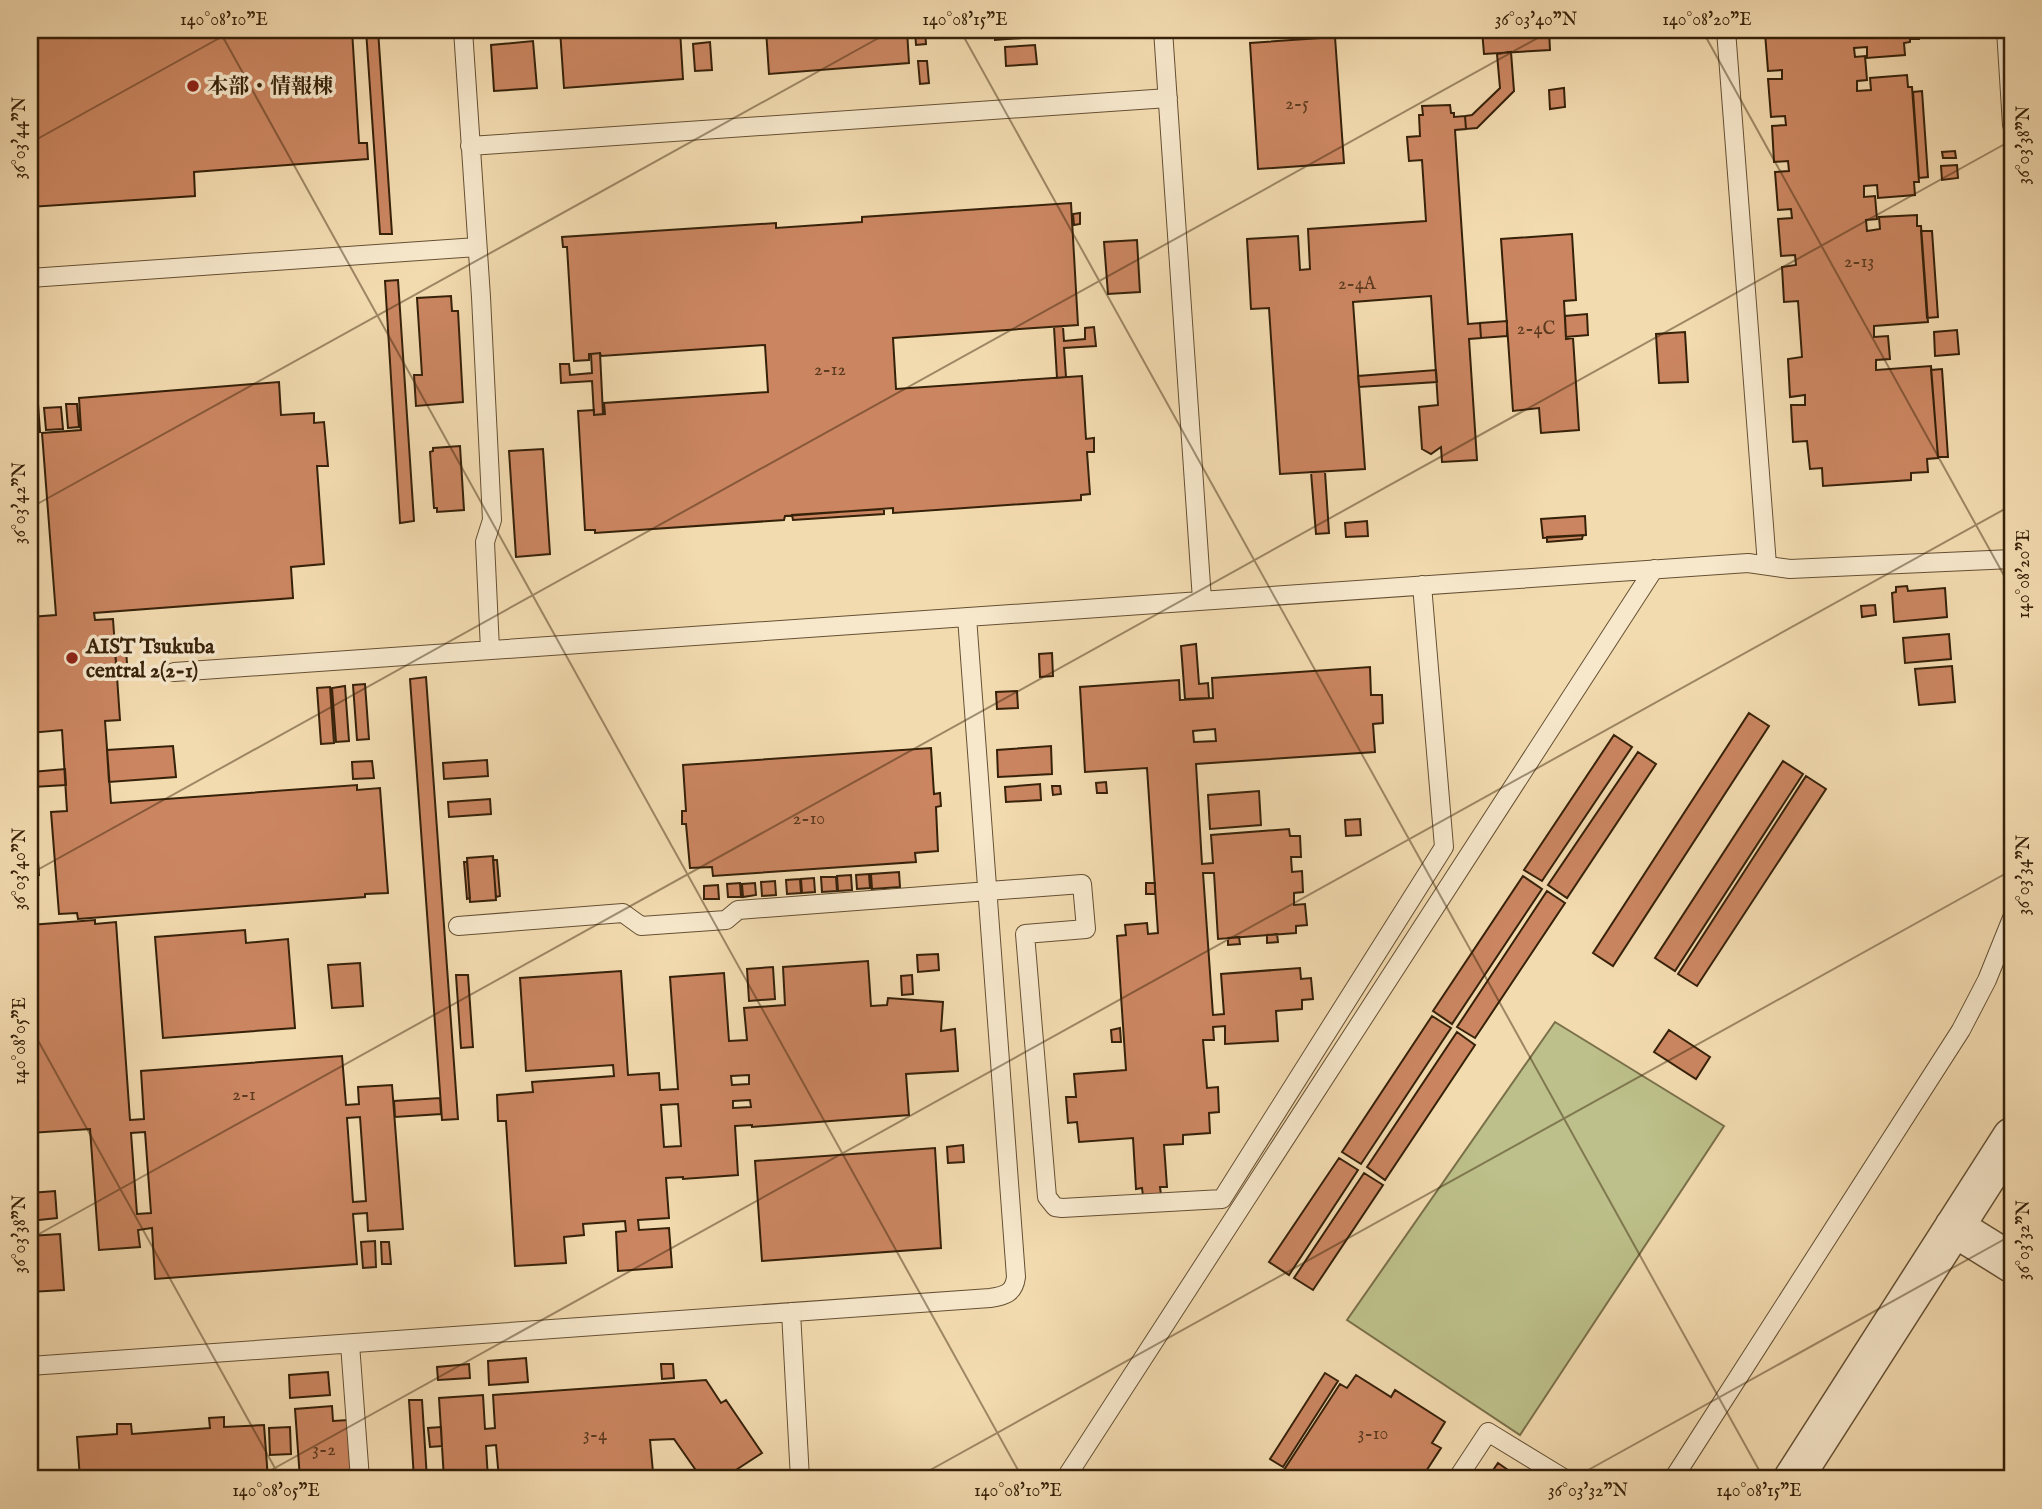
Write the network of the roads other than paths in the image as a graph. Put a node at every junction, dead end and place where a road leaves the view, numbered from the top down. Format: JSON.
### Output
{"nodes":[{"id":1,"x":463,"y":30,"type":"edge"},
{"id":2,"x":1163,"y":30,"type":"edge"},
{"id":3,"x":1726,"y":30,"type":"edge"},
{"id":4,"x":2006,"y":30,"type":"edge"},
{"id":5,"x":1168,"y":98,"type":"junction"},
{"id":6,"x":2012,"y":125,"type":"edge"},
{"id":7,"x":470,"y":146,"type":"junction"},
{"id":8,"x":477,"y":247,"type":"junction"},
{"id":9,"x":30,"y":278,"type":"edge"},
{"id":10,"x":2012,"y":559,"type":"edge"},
{"id":11,"x":1767,"y":565,"type":"junction"},
{"id":12,"x":1654,"y":569,"type":"junction"},
{"id":13,"x":1422,"y":585,"type":"junction"},
{"id":14,"x":1202,"y":600,"type":"junction"},
{"id":15,"x":967,"y":617,"type":"junction"},
{"id":16,"x":490,"y":650,"type":"junction"},
{"id":17,"x":174,"y":672,"type":"dead end"},
{"id":18,"x":988,"y":892,"type":"junction"},
{"id":19,"x":2012,"y":918,"type":"edge"},
{"id":20,"x":458,"y":926,"type":"dead end"},
{"id":21,"x":2012,"y":1137,"type":"edge"},
{"id":22,"x":1954,"y":1227,"type":"junction"},
{"id":23,"x":2012,"y":1263,"type":"edge"},
{"id":24,"x":791,"y":1312,"type":"junction"},
{"id":25,"x":350,"y":1344,"type":"junction"},
{"id":26,"x":30,"y":1366,"type":"edge"},
{"id":27,"x":360,"y":1479,"type":"edge"},
{"id":28,"x":800,"y":1479,"type":"edge"},
{"id":29,"x":1065,"y":1479,"type":"edge"},
{"id":30,"x":1457,"y":1479,"type":"edge"},
{"id":31,"x":1565,"y":1479,"type":"edge"},
{"id":32,"x":1673,"y":1479,"type":"edge"},
{"id":33,"x":1793,"y":1479,"type":"edge"}],
"edges":[{"from":1,"to":7,"type":"lane"},
{"from":2,"to":5,"type":"lane"},
{"from":3,"to":11,"type":"lane"},
{"from":4,"to":6,"type":"lane"},
{"from":5,"to":7,"type":"lane"},
{"from":5,"to":14,"type":"lane"},
{"from":7,"to":8,"type":"lane"},
{"from":8,"to":9,"type":"lane"},
{"from":8,"to":16,"type":"lane"},
{"from":10,"to":11,"type":"lane"},
{"from":11,"to":12,"type":"lane"},
{"from":12,"to":13,"type":"lane"},
{"from":12,"to":29,"type":"lane"},
{"from":13,"to":14,"type":"lane"},
{"from":13,"to":18,"type":"lane"},
{"from":14,"to":15,"type":"lane"},
{"from":15,"to":16,"type":"lane"},
{"from":15,"to":18,"type":"lane"},
{"from":16,"to":17,"type":"lane"},
{"from":18,"to":20,"type":"lane"},
{"from":18,"to":24,"type":"lane"},
{"from":19,"to":32,"type":"lane"},
{"from":21,"to":22,"type":"street"},
{"from":22,"to":23,"type":"street"},
{"from":22,"to":33,"type":"street"},
{"from":24,"to":25,"type":"lane"},
{"from":24,"to":28,"type":"lane"},
{"from":25,"to":26,"type":"lane"},
{"from":25,"to":27,"type":"lane"},
{"from":30,"to":31,"type":"lane"}]}
